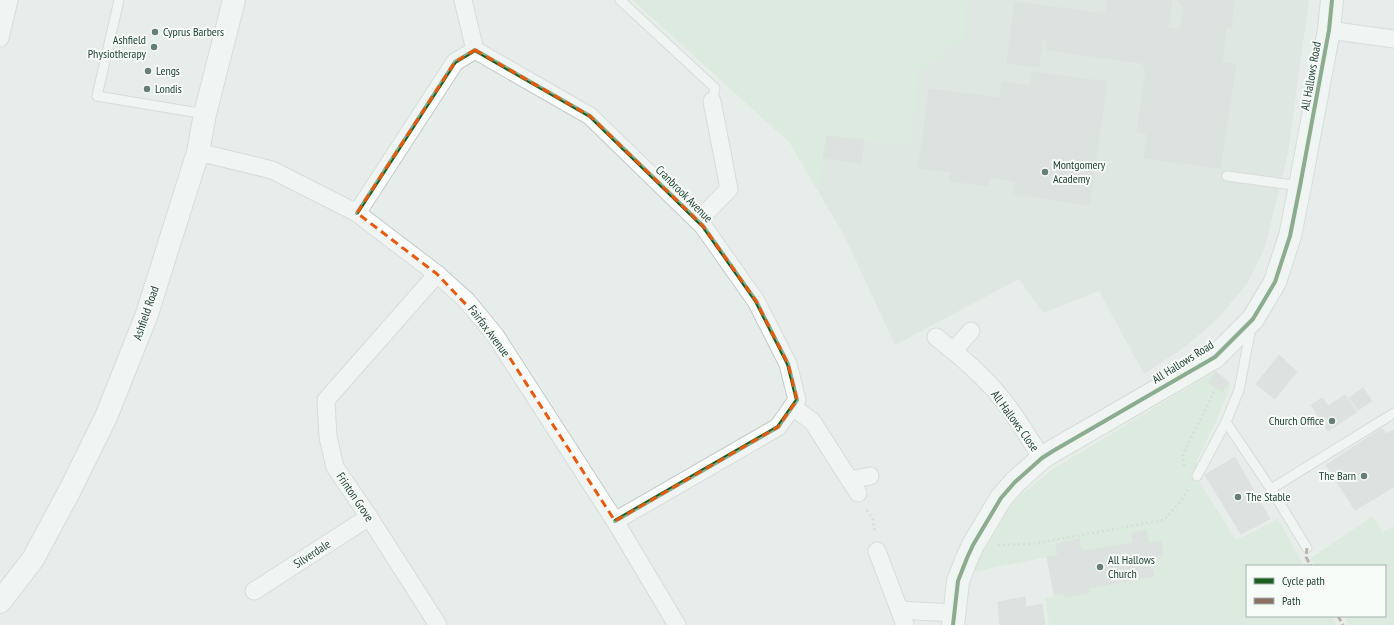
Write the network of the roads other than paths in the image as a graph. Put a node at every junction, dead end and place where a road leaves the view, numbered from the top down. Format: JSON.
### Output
{"nodes":[{"id":1,"x":119,"y":0,"type":"edge"},
{"id":2,"x":234,"y":0,"type":"edge"},
{"id":3,"x":463,"y":0,"type":"edge"},
{"id":4,"x":620,"y":0,"type":"edge"},
{"id":5,"x":1332,"y":0,"type":"edge"},
{"id":6,"x":5,"y":4,"type":"edge"},
{"id":7,"x":1329,"y":30,"type":"junction"},
{"id":8,"x":0,"y":38,"type":"edge"},
{"id":9,"x":1394,"y":39,"type":"edge"},
{"id":10,"x":475,"y":50,"type":"junction"},
{"id":11,"x":712,"y":102,"type":"joint"},
{"id":12,"x":205,"y":114,"type":"junction"},
{"id":13,"x":198,"y":152,"type":"junction"},
{"id":14,"x":1227,"y":176,"type":"dead end"},
{"id":15,"x":1300,"y":186,"type":"junction"},
{"id":16,"x":357,"y":213,"type":"junction"},
{"id":17,"x":698,"y":221,"type":"junction"},
{"id":18,"x":437,"y":274,"type":"junction"},
{"id":19,"x":1253,"y":319,"type":"junction"},
{"id":20,"x":972,"y":331,"type":"dead end"},
{"id":21,"x":936,"y":337,"type":"dead end"},
{"id":22,"x":953,"y":351,"type":"junction"},
{"id":23,"x":792,"y":407,"type":"junction"},
{"id":24,"x":1394,"y":413,"type":"edge"},
{"id":25,"x":1226,"y":422,"type":"junction"},
{"id":26,"x":1042,"y":458,"type":"junction"},
{"id":27,"x":870,"y":476,"type":"dead end"},
{"id":28,"x":1197,"y":476,"type":"road end"},
{"id":29,"x":1271,"y":490,"type":"junction"},
{"id":30,"x":369,"y":517,"type":"junction"},
{"id":31,"x":615,"y":521,"type":"junction"},
{"id":32,"x":1307,"y":548,"type":"dead end"},
{"id":33,"x":878,"y":552,"type":"road end"},
{"id":34,"x":254,"y":591,"type":"dead end"},
{"id":35,"x":0,"y":602,"type":"edge"},
{"id":36,"x":903,"y":617,"type":"edge"},
{"id":37,"x":953,"y":619,"type":"edge"},
{"id":38,"x":438,"y":625,"type":"edge"},
{"id":39,"x":677,"y":625,"type":"edge"}],
"edges":[{"from":1,"to":12,"type":"lane"},
{"from":2,"to":12,"type":"street","name":"Ashfield Road"},
{"from":3,"to":10,"type":"street"},
{"from":4,"to":11,"type":"lane"},
{"from":5,"to":7,"type":"street","name":"All Hallows Road"},
{"from":6,"to":8,"type":"street"},
{"from":7,"to":9,"type":"street"},
{"from":7,"to":15,"type":"street","name":"All Hallows Road"},
{"from":10,"to":16,"type":"street"},
{"from":10,"to":17,"type":"street","name":"Cranbrook Avenue"},
{"from":11,"to":17,"type":"street","name":"Cranbrook Avenue"},
{"from":12,"to":13,"type":"street","name":"Ashfield Road"},
{"from":13,"to":16,"type":"street","name":"Fairfax Avenue"},
{"from":13,"to":35,"type":"street","name":"Ashfield Road"},
{"from":14,"to":15,"type":"lane"},
{"from":15,"to":19,"type":"street","name":"All Hallows Road"},
{"from":16,"to":18,"type":"street","name":"Fairfax Avenue"},
{"from":17,"to":23,"type":"street","name":"Cranbrook Avenue"},
{"from":18,"to":30,"type":"street","name":"Frinton Grove"},
{"from":18,"to":31,"type":"street","name":"Fairfax Avenue"},
{"from":19,"to":25,"type":"lane"},
{"from":19,"to":26,"type":"street","name":"All Hallows Road"},
{"from":20,"to":22,"type":"street"},
{"from":21,"to":22,"type":"street","name":"All Hallows Close"},
{"from":22,"to":26,"type":"street","name":"All Hallows Close"},
{"from":23,"to":27,"type":"street"},
{"from":23,"to":31,"type":"street","name":"Cranbrook Avenue"},
{"from":24,"to":29,"type":"lane"},
{"from":25,"to":28,"type":"lane"},
{"from":25,"to":29,"type":"lane"},
{"from":26,"to":37,"type":"street","name":"All Hallows Road"},
{"from":29,"to":32,"type":"lane"},
{"from":30,"to":34,"type":"street","name":"Silverdale"},
{"from":30,"to":38,"type":"street","name":"Frinton Grove"},
{"from":31,"to":39,"type":"street","name":"Fairfax Avenue"},
{"from":33,"to":36,"type":"street","name":"All Hallows Road"},
{"from":36,"to":37,"type":"street","name":"All Hallows Road"}]}
